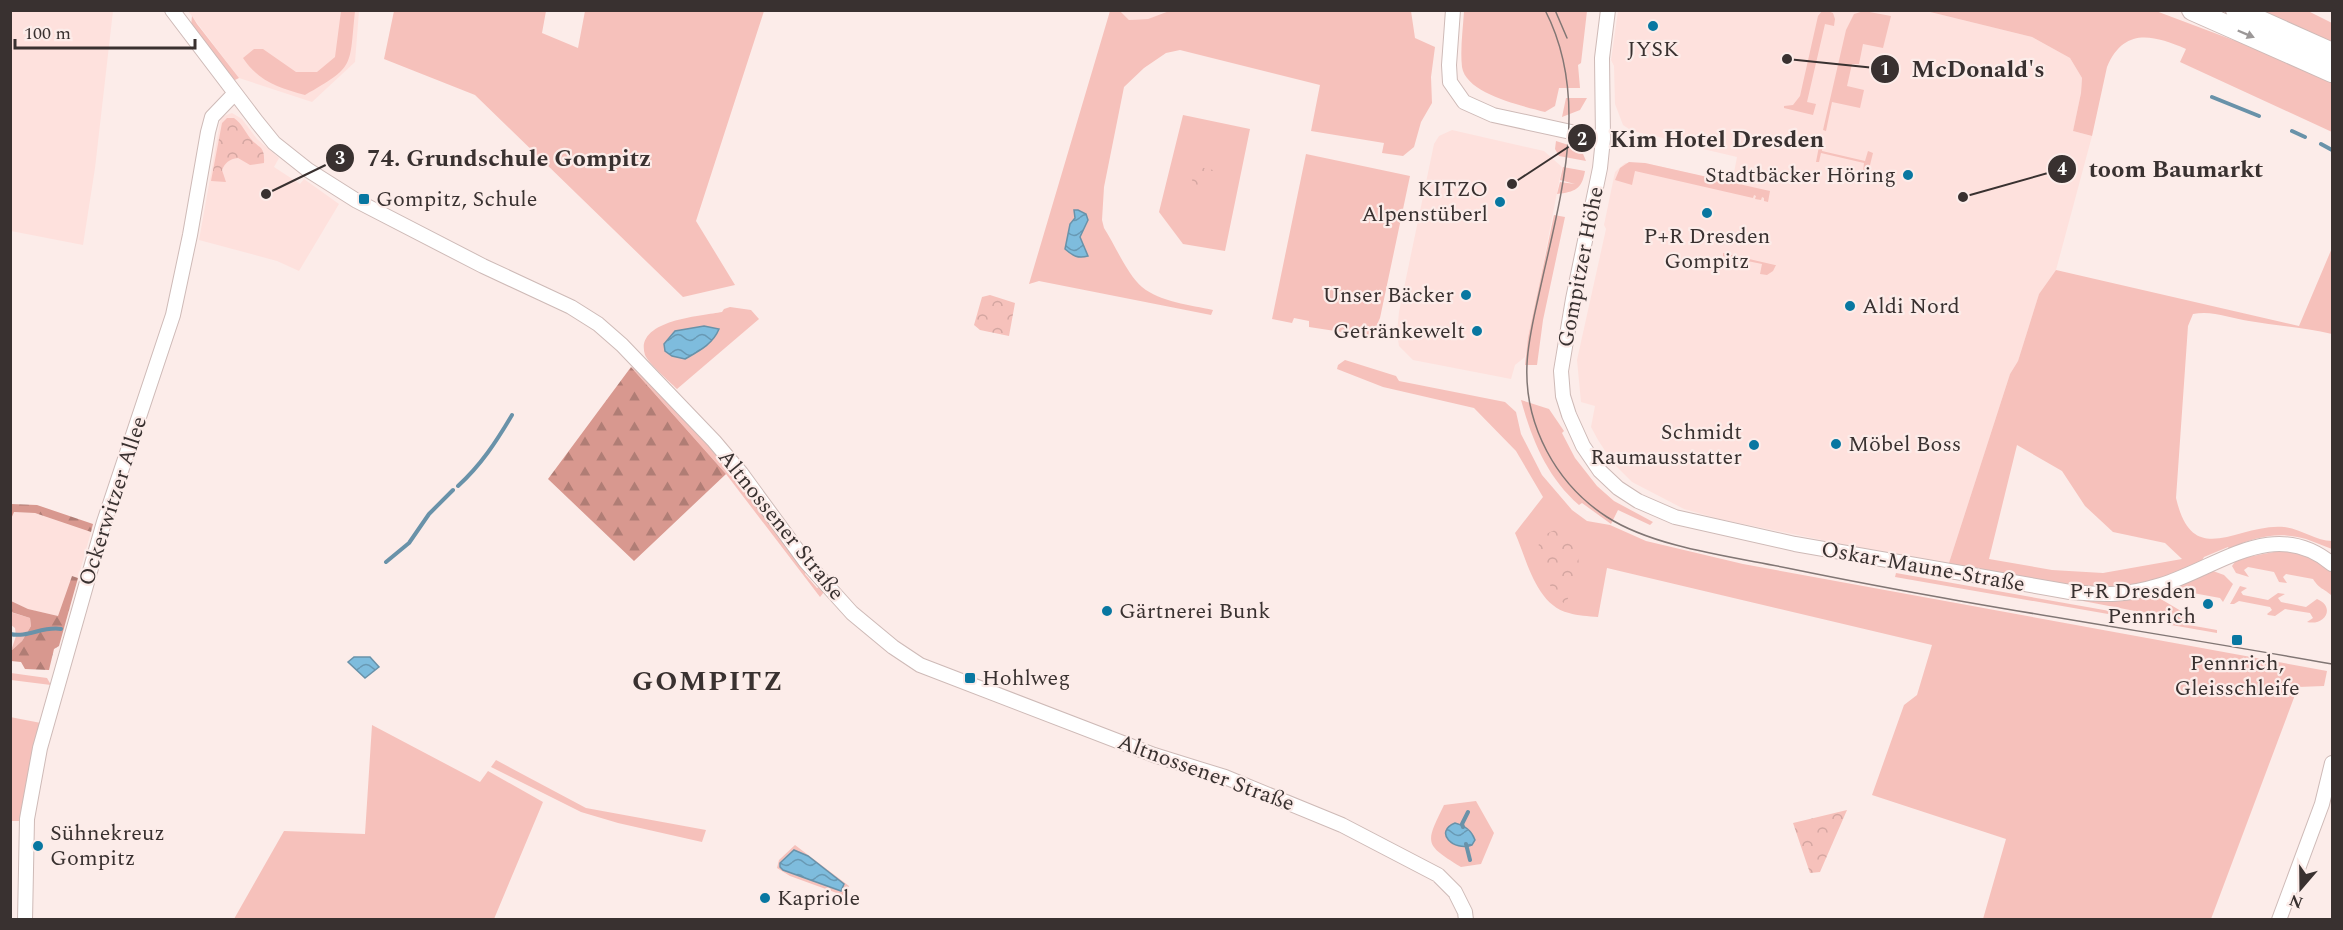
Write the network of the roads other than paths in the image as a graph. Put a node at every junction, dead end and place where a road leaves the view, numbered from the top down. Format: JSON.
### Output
{"nodes":[{"id":1,"x":172,"y":10,"type":"edge"},
{"id":2,"x":1454,"y":10,"type":"edge"},
{"id":3,"x":1608,"y":10,"type":"edge"},
{"id":4,"x":2192,"y":10,"type":"edge"},
{"id":5,"x":2236,"y":10,"type":"edge"},
{"id":6,"x":2332,"y":53,"type":"edge"},
{"id":7,"x":2332,"y":72,"type":"edge"},
{"id":8,"x":235,"y":93,"type":"junction"},
{"id":9,"x":1603,"y":138,"type":"junction"},
{"id":10,"x":1563,"y":396,"type":"joint"},
{"id":11,"x":2332,"y":564,"type":"edge"},
{"id":12,"x":2332,"y":763,"type":"edge"},
{"id":13,"x":25,"y":920,"type":"edge"},
{"id":14,"x":1466,"y":920,"type":"edge"},
{"id":15,"x":2279,"y":920,"type":"edge"}],
"edges":[{"from":1,"to":8,"type":"street","name":"Altnossener Straße"},
{"from":2,"to":9,"type":"street"},
{"from":3,"to":9,"type":"street","name":"Gompitzer Höhe"},
{"from":4,"to":7,"type":"highway","one_way":true},
{"from":5,"to":6,"type":"highway"},
{"from":8,"to":13,"type":"street","name":"Ockerwitzer Allee"},
{"from":8,"to":14,"type":"street","name":"Altnossener Straße"},
{"from":9,"to":10,"type":"street","name":"Gompitzer Höhe"},
{"from":10,"to":11,"type":"street","name":"Oskar-Maune-Straße"},
{"from":12,"to":15,"type":"street"}]}
